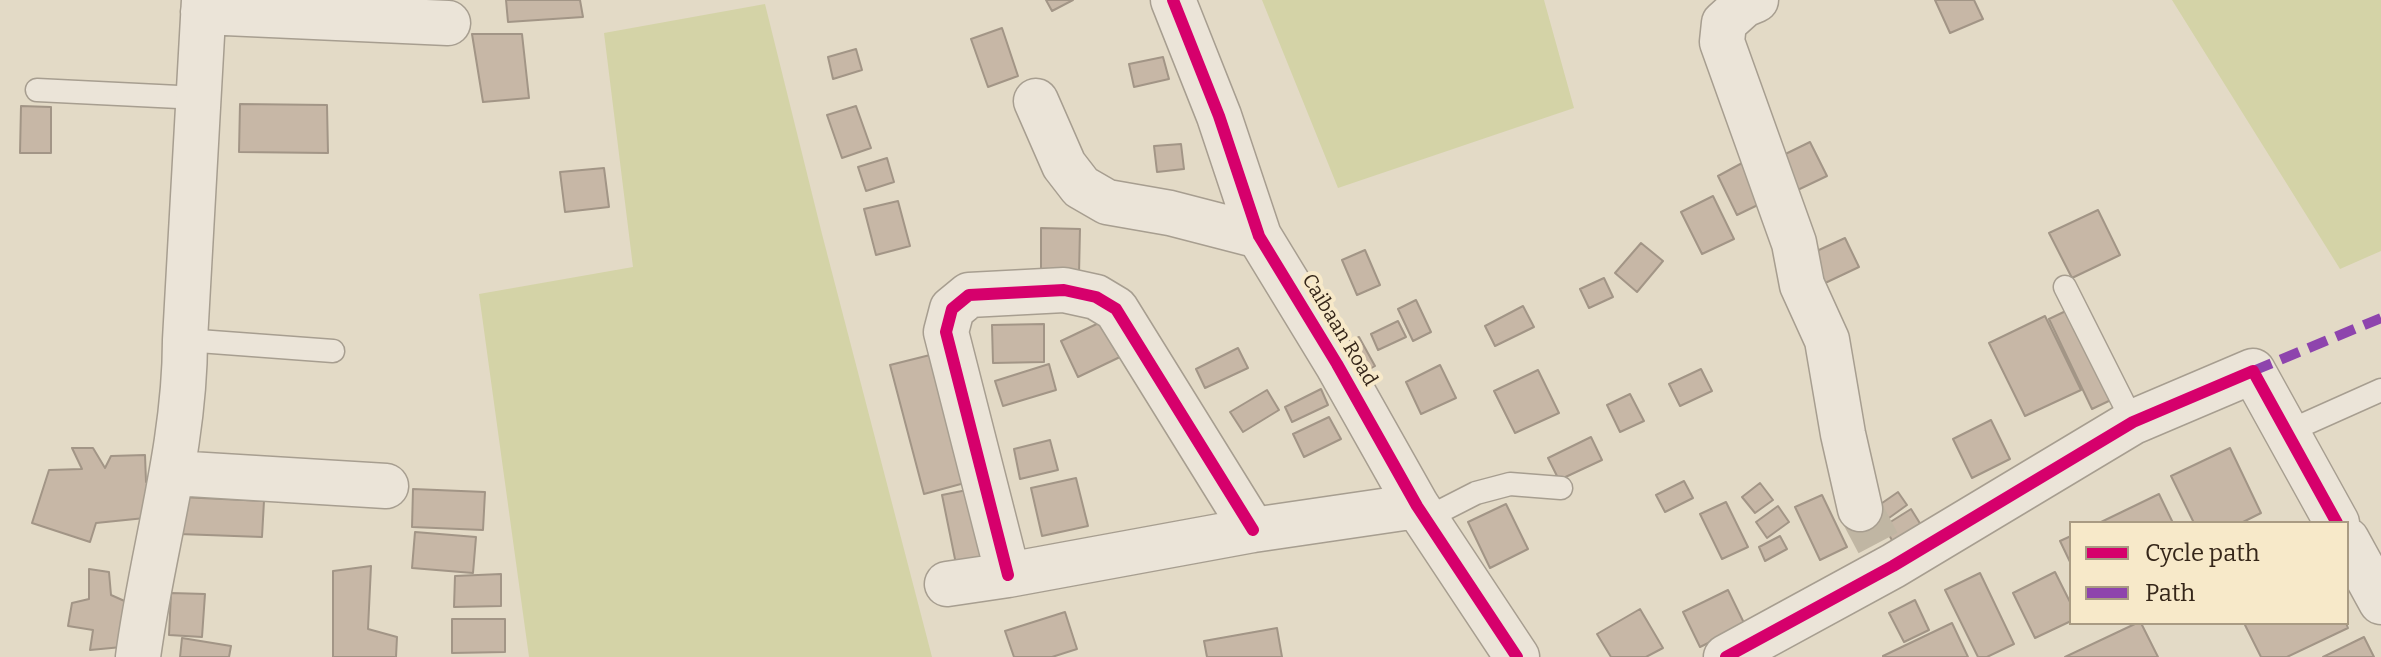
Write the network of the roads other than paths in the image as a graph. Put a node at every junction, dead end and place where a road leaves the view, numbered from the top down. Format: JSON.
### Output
{"nodes":[{"id":1,"x":1173,"y":0,"type":"edge"},
{"id":2,"x":1756,"y":0,"type":"edge"},
{"id":3,"x":203,"y":6,"type":"edge"},
{"id":4,"x":448,"y":23,"type":"dead end"},
{"id":5,"x":37,"y":90,"type":"dead end"},
{"id":6,"x":199,"y":98,"type":"junction"},
{"id":7,"x":1036,"y":101,"type":"dead end"},
{"id":8,"x":1259,"y":236,"type":"junction"},
{"id":9,"x":2065,"y":287,"type":"dead end"},
{"id":10,"x":185,"y":340,"type":"junction"},
{"id":11,"x":333,"y":351,"type":"dead end"},
{"id":12,"x":2381,"y":390,"type":"edge"},
{"id":13,"x":2133,"y":422,"type":"junction"},
{"id":14,"x":2287,"y":432,"type":"junction"},
{"id":15,"x":173,"y":473,"type":"junction"},
{"id":16,"x":386,"y":486,"type":"dead end"},
{"id":17,"x":1561,"y":488,"type":"dead end"},
{"id":18,"x":1421,"y":512,"type":"junction"},
{"id":19,"x":2336,"y":521,"type":"edge"},
{"id":20,"x":1253,"y":530,"type":"junction"},
{"id":21,"x":1877,"y":539,"type":"junction"},
{"id":22,"x":2349,"y":544,"type":"edge"},
{"id":23,"x":1008,"y":575,"type":"junction"},
{"id":24,"x":947,"y":584,"type":"dead end"},
{"id":25,"x":2381,"y":602,"type":"edge"},
{"id":26,"x":1754,"y":650,"type":"edge"},
{"id":27,"x":138,"y":657,"type":"edge"},
{"id":28,"x":1517,"y":657,"type":"edge"}],
"edges":[{"from":1,"to":8,"type":"street","name":"Caibaan Road"},
{"from":2,"to":21,"type":"street"},
{"from":3,"to":4,"type":"street"},
{"from":3,"to":6,"type":"street"},
{"from":5,"to":6,"type":"lane"},
{"from":6,"to":10,"type":"street"},
{"from":7,"to":8,"type":"street"},
{"from":8,"to":18,"type":"street","name":"Caibaan Road"},
{"from":9,"to":13,"type":"lane"},
{"from":10,"to":11,"type":"lane"},
{"from":10,"to":15,"type":"street"},
{"from":12,"to":14,"type":"lane"},
{"from":13,"to":14,"type":"street"},
{"from":13,"to":21,"type":"street"},
{"from":14,"to":19,"type":"street"},
{"from":15,"to":16,"type":"street"},
{"from":15,"to":27,"type":"street"},
{"from":17,"to":18,"type":"lane"},
{"from":18,"to":20,"type":"street"},
{"from":18,"to":28,"type":"street","name":"Caibaan Road"},
{"from":20,"to":23,"type":"street"},
{"from":20,"to":23,"type":"street"},
{"from":21,"to":26,"type":"street"},
{"from":22,"to":25,"type":"street"},
{"from":23,"to":24,"type":"street"}]}
